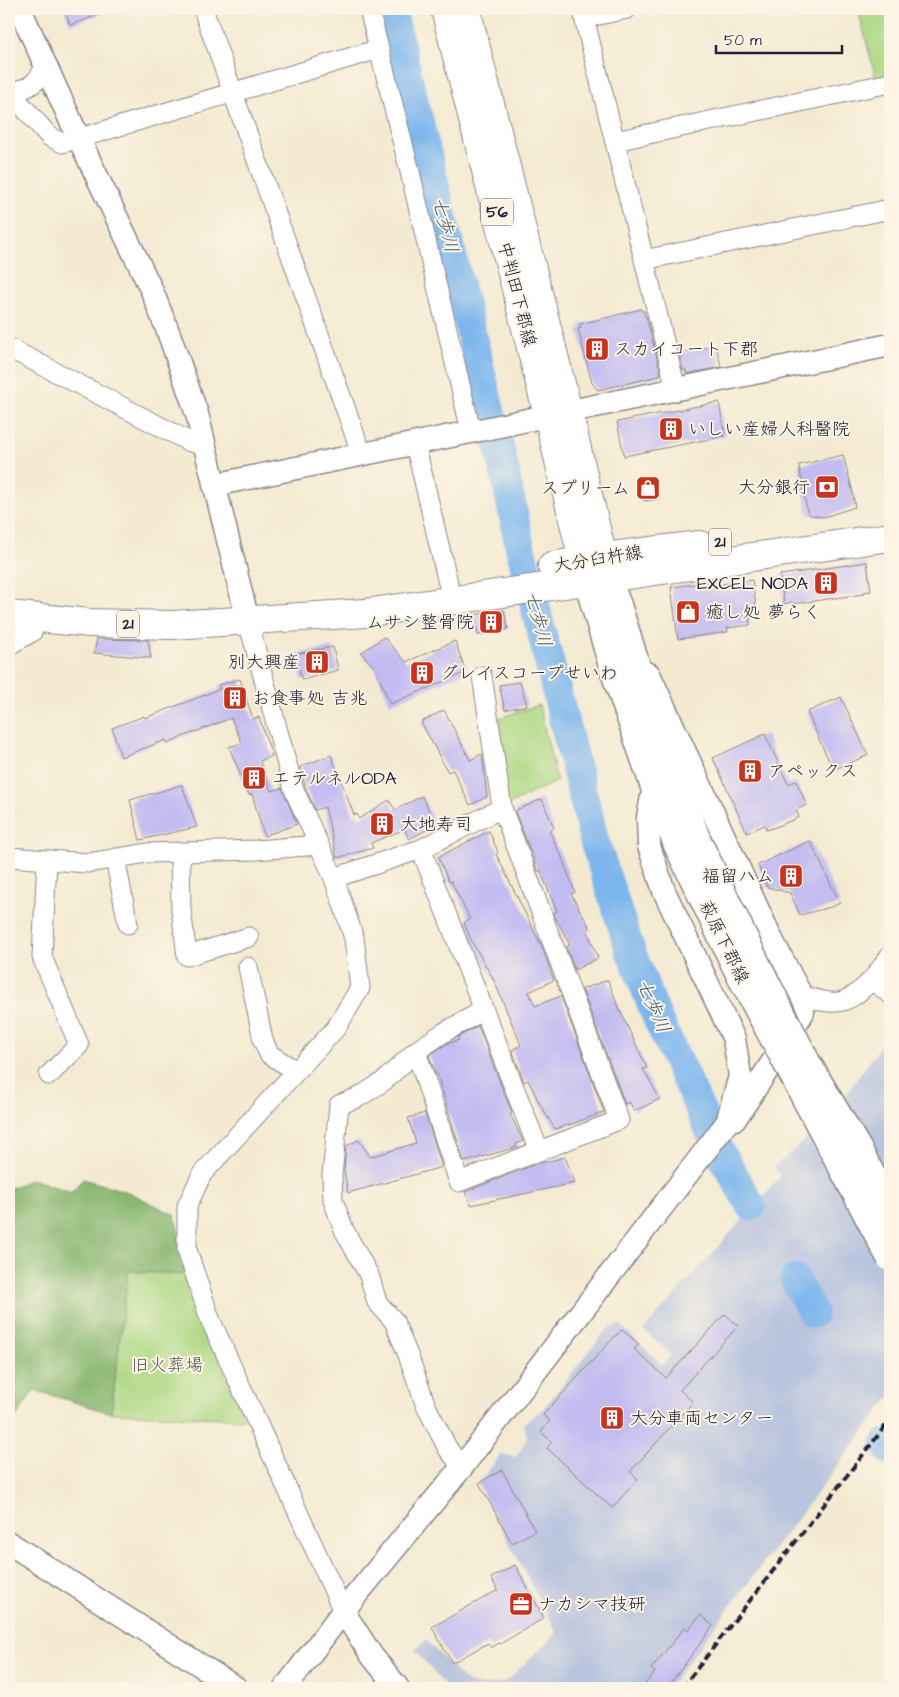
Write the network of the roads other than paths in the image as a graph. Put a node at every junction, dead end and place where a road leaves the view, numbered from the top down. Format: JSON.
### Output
{"nodes":[{"id":1,"x":20,"y":9,"type":"edge"},
{"id":2,"x":203,"y":9,"type":"edge"},
{"id":3,"x":368,"y":9,"type":"edge"},
{"id":4,"x":445,"y":9,"type":"edge"},
{"id":5,"x":466,"y":9,"type":"edge"},
{"id":6,"x":627,"y":9,"type":"edge"},
{"id":7,"x":583,"y":13,"type":"edge"},
{"id":8,"x":379,"y":49,"type":"junction"},
{"id":9,"x":46,"y":64,"type":"junction"},
{"id":10,"x":890,"y":83,"type":"edge"},
{"id":11,"x":9,"y":92,"type":"edge"},
{"id":12,"x":233,"y":93,"type":"junction"},
{"id":13,"x":79,"y":139,"type":"junction"},
{"id":14,"x":615,"y":141,"type":"junction"},
{"id":15,"x":890,"y":209,"type":"edge"},
{"id":16,"x":644,"y":260,"type":"junction"},
{"id":17,"x":890,"y":345,"type":"edge"},
{"id":18,"x":9,"y":348,"type":"edge"},
{"id":19,"x":676,"y":389,"type":"junction"},
{"id":20,"x":558,"y":413,"type":"junction"},
{"id":21,"x":473,"y":431,"type":"junction"},
{"id":22,"x":415,"y":443,"type":"junction"},
{"id":23,"x":205,"y":445,"type":"junction"},
{"id":24,"x":362,"y":455,"type":"junction"},
{"id":25,"x":214,"y":485,"type":"junction"},
{"id":26,"x":890,"y":521,"type":"edge"},
{"id":27,"x":890,"y":537,"type":"edge"},
{"id":28,"x":595,"y":569,"type":"junction"},
{"id":29,"x":510,"y":582,"type":"junction"},
{"id":30,"x":448,"y":584,"type":"junction"},
{"id":31,"x":9,"y":615,"type":"edge"},
{"id":32,"x":39,"y":618,"type":"junction"},
{"id":33,"x":248,"y":621,"type":"junction"},
{"id":34,"x":9,"y":645,"type":"edge"},
{"id":35,"x":635,"y":663,"type":"junction"},
{"id":36,"x":482,"y":676,"type":"dead end"},
{"id":37,"x":654,"y":787,"type":"junction"},
{"id":38,"x":502,"y":808,"type":"junction"},
{"id":39,"x":688,"y":843,"type":"junction"},
{"id":40,"x":319,"y":844,"type":"junction"},
{"id":41,"x":421,"y":850,"type":"junction"},
{"id":42,"x":180,"y":853,"type":"junction"},
{"id":43,"x":9,"y":857,"type":"edge"},
{"id":44,"x":115,"y":858,"type":"junction"},
{"id":45,"x":47,"y":861,"type":"junction"},
{"id":46,"x":334,"y":878,"type":"junction"},
{"id":47,"x":128,"y":924,"type":"dead end"},
{"id":48,"x":249,"y":937,"type":"dead end"},
{"id":49,"x":890,"y":956,"type":"edge"},
{"id":50,"x":248,"y":967,"type":"dead end"},
{"id":51,"x":872,"y":980,"type":"junction"},
{"id":52,"x":801,"y":994,"type":"junction"},
{"id":53,"x":890,"y":994,"type":"edge"},
{"id":54,"x":484,"y":1010,"type":"junction"},
{"id":55,"x":416,"y":1051,"type":"junction"},
{"id":56,"x":296,"y":1071,"type":"junction"},
{"id":57,"x":49,"y":1075,"type":"dead end"},
{"id":58,"x":732,"y":1116,"type":"junction"},
{"id":59,"x":539,"y":1151,"type":"junction"},
{"id":60,"x":890,"y":1209,"type":"edge"},
{"id":61,"x":890,"y":1258,"type":"edge"},
{"id":62,"x":462,"y":1468,"type":"junction"},
{"id":63,"x":9,"y":1543,"type":"edge"},
{"id":64,"x":343,"y":1611,"type":"junction"},
{"id":65,"x":236,"y":1688,"type":"edge"},
{"id":66,"x":285,"y":1688,"type":"edge"},
{"id":67,"x":398,"y":1688,"type":"edge"}],
"edges":[{"from":1,"to":9,"type":"street"},
{"from":2,"to":12,"type":"street"},
{"from":3,"to":8,"type":"street"},
{"from":4,"to":20,"type":"main road","name":"中判田下郡線","number":"56"},
{"from":5,"to":20,"type":"main road","name":"中判田下郡線","number":"56"},
{"from":6,"to":7,"type":"street"},
{"from":7,"to":14,"type":"street"},
{"from":8,"to":12,"type":"street"},
{"from":8,"to":21,"type":"street"},
{"from":9,"to":11,"type":"street"},
{"from":9,"to":13,"type":"street"},
{"from":10,"to":14,"type":"street"},
{"from":11,"to":13,"type":"street"},
{"from":12,"to":13,"type":"street"},
{"from":12,"to":24,"type":"street"},
{"from":13,"to":23,"type":"street"},
{"from":14,"to":16,"type":"street"},
{"from":15,"to":16,"type":"street"},
{"from":16,"to":19,"type":"street"},
{"from":17,"to":19,"type":"street"},
{"from":18,"to":23,"type":"street"},
{"from":19,"to":20,"type":"street"},
{"from":20,"to":21,"type":"street"},
{"from":20,"to":28,"type":"main road","name":"中判田下郡線","number":"56"},
{"from":21,"to":22,"type":"street"},
{"from":22,"to":24,"type":"street"},
{"from":22,"to":30,"type":"street"},
{"from":23,"to":25,"type":"street"},
{"from":24,"to":25,"type":"street"},
{"from":25,"to":33,"type":"street"},
{"from":26,"to":28,"type":"main road","name":"大分臼杵線","number":"21"},
{"from":27,"to":28,"type":"main road","name":"大分臼杵線","number":"21"},
{"from":28,"to":29,"type":"main road","name":"大分臼杵線","number":"21"},
{"from":28,"to":35,"type":"main road","name":"萩原下郡線"},
{"from":28,"to":37,"type":"main road","name":"萩原下郡線"},
{"from":29,"to":30,"type":"main road","name":"大分臼杵線","number":"21"},
{"from":29,"to":33,"type":"main road","name":"大分臼杵線","number":"21"},
{"from":30,"to":33,"type":"main road","name":"大分臼杵線","number":"21"},
{"from":31,"to":32,"type":"main road","name":"大分臼杵線","number":"21"},
{"from":32,"to":33,"type":"main road","name":"大分臼杵線","number":"21"},
{"from":32,"to":34,"type":"street"},
{"from":33,"to":40,"type":"street"},
{"from":35,"to":39,"type":"main road","name":"萩原下郡線"},
{"from":35,"to":52,"type":"street"},
{"from":36,"to":38,"type":"street"},
{"from":37,"to":39,"type":"main road","name":"萩原下郡線"},
{"from":37,"to":58,"type":"street"},
{"from":38,"to":41,"type":"street"},
{"from":38,"to":59,"type":"street"},
{"from":39,"to":60,"type":"main road","name":"萩原下郡線","bridge":true},
{"from":39,"to":61,"type":"main road","name":"萩原下郡線","bridge":true},
{"from":40,"to":42,"type":"street"},
{"from":40,"to":46,"type":"street"},
{"from":41,"to":46,"type":"street"},
{"from":41,"to":54,"type":"street"},
{"from":42,"to":44,"type":"street"},
{"from":42,"to":48,"type":"street"},
{"from":43,"to":45,"type":"street"},
{"from":44,"to":45,"type":"street"},
{"from":44,"to":47,"type":"street"},
{"from":45,"to":57,"type":"street"},
{"from":46,"to":56,"type":"street"},
{"from":49,"to":51,"type":"street"},
{"from":50,"to":56,"type":"street"},
{"from":51,"to":52,"type":"street"},
{"from":51,"to":53,"type":"street"},
{"from":52,"to":58,"type":"street"},
{"from":54,"to":55,"type":"street"},
{"from":54,"to":59,"type":"street"},
{"from":55,"to":59,"type":"street"},
{"from":55,"to":62,"type":"street"},
{"from":56,"to":64,"type":"street"},
{"from":58,"to":62,"type":"street"},
{"from":62,"to":64,"type":"street"},
{"from":63,"to":65,"type":"street"},
{"from":64,"to":66,"type":"street"},
{"from":64,"to":67,"type":"street"}]}
